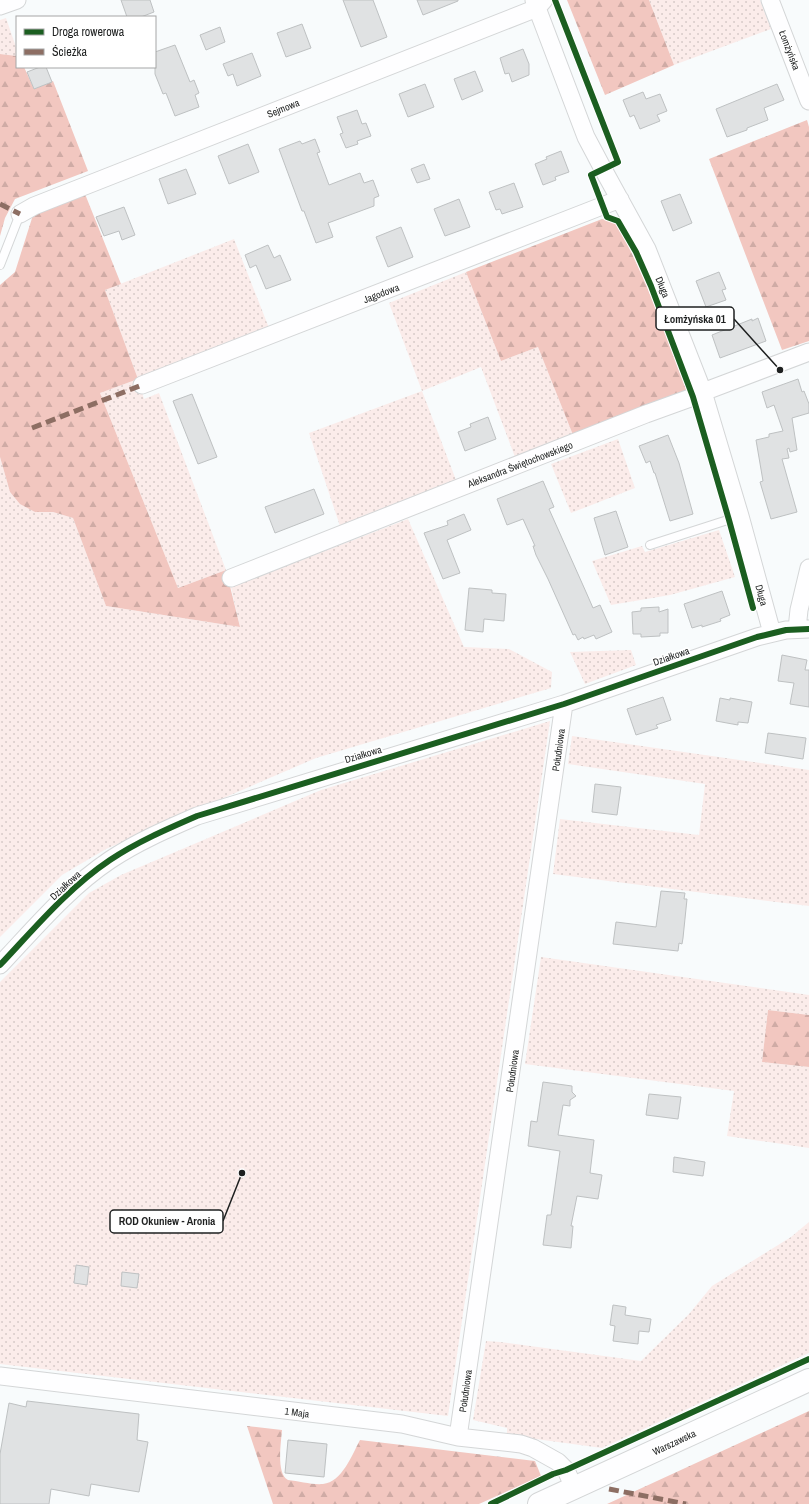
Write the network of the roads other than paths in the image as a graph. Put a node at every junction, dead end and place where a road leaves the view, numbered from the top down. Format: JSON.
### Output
{"nodes":[{"id":1,"x":17,"y":0,"type":"edge"},
{"id":2,"x":770,"y":0,"type":"edge"},
{"id":3,"x":538,"y":3,"type":"edge"},
{"id":4,"x":0,"y":6,"type":"edge"},
{"id":5,"x":809,"y":101,"type":"edge"},
{"id":6,"x":620,"y":200,"type":"junction"},
{"id":7,"x":20,"y":214,"type":"joint"},
{"id":8,"x":0,"y":265,"type":"edge"},
{"id":9,"x":809,"y":352,"type":"edge"},
{"id":10,"x":142,"y":385,"type":"dead end"},
{"id":11,"x":703,"y":392,"type":"junction"},
{"id":12,"x":740,"y":516,"type":"junction"},
{"id":13,"x":650,"y":545,"type":"dead end"},
{"id":14,"x":809,"y":568,"type":"edge"},
{"id":15,"x":231,"y":578,"type":"dead end"},
{"id":16,"x":803,"y":629,"type":"edge"},
{"id":17,"x":772,"y":633,"type":"junction"},
{"id":18,"x":564,"y":704,"type":"junction"},
{"id":19,"x":0,"y":965,"type":"edge"},
{"id":20,"x":0,"y":1376,"type":"edge"},
{"id":21,"x":809,"y":1380,"type":"edge"},
{"id":22,"x":458,"y":1437,"type":"junction"},
{"id":23,"x":574,"y":1488,"type":"junction"},
{"id":24,"x":539,"y":1504,"type":"edge"}],
"edges":[{"from":1,"to":4,"type":"street"},
{"from":2,"to":5,"type":"street","name":"Łomżyńska"},
{"from":3,"to":6,"type":"street","name":"Długa"},
{"from":3,"to":7,"type":"street","name":"Sejmowa"},
{"from":6,"to":10,"type":"street","name":"Jagodowa"},
{"from":6,"to":11,"type":"street","name":"Długa"},
{"from":7,"to":8,"type":"lane"},
{"from":9,"to":11,"type":"street","name":"Aleksandra Świętochowskiego"},
{"from":11,"to":12,"type":"street","name":"Długa"},
{"from":11,"to":15,"type":"street","name":"Aleksandra Świętochowskiego"},
{"from":12,"to":13,"type":"lane"},
{"from":12,"to":17,"type":"street","name":"Długa"},
{"from":14,"to":16,"type":"street"},
{"from":16,"to":17,"type":"street","name":"Działkowa"},
{"from":17,"to":18,"type":"street","name":"Działkowa"},
{"from":18,"to":19,"type":"street","name":"Działkowa"},
{"from":18,"to":22,"type":"street","name":"Południowa"},
{"from":20,"to":22,"type":"street","name":"1 Maja"},
{"from":21,"to":23,"type":"main road","name":"Warszawska"},
{"from":22,"to":23,"type":"street","name":"1 Maja"},
{"from":23,"to":24,"type":"main road","name":"Warszawska"}]}
